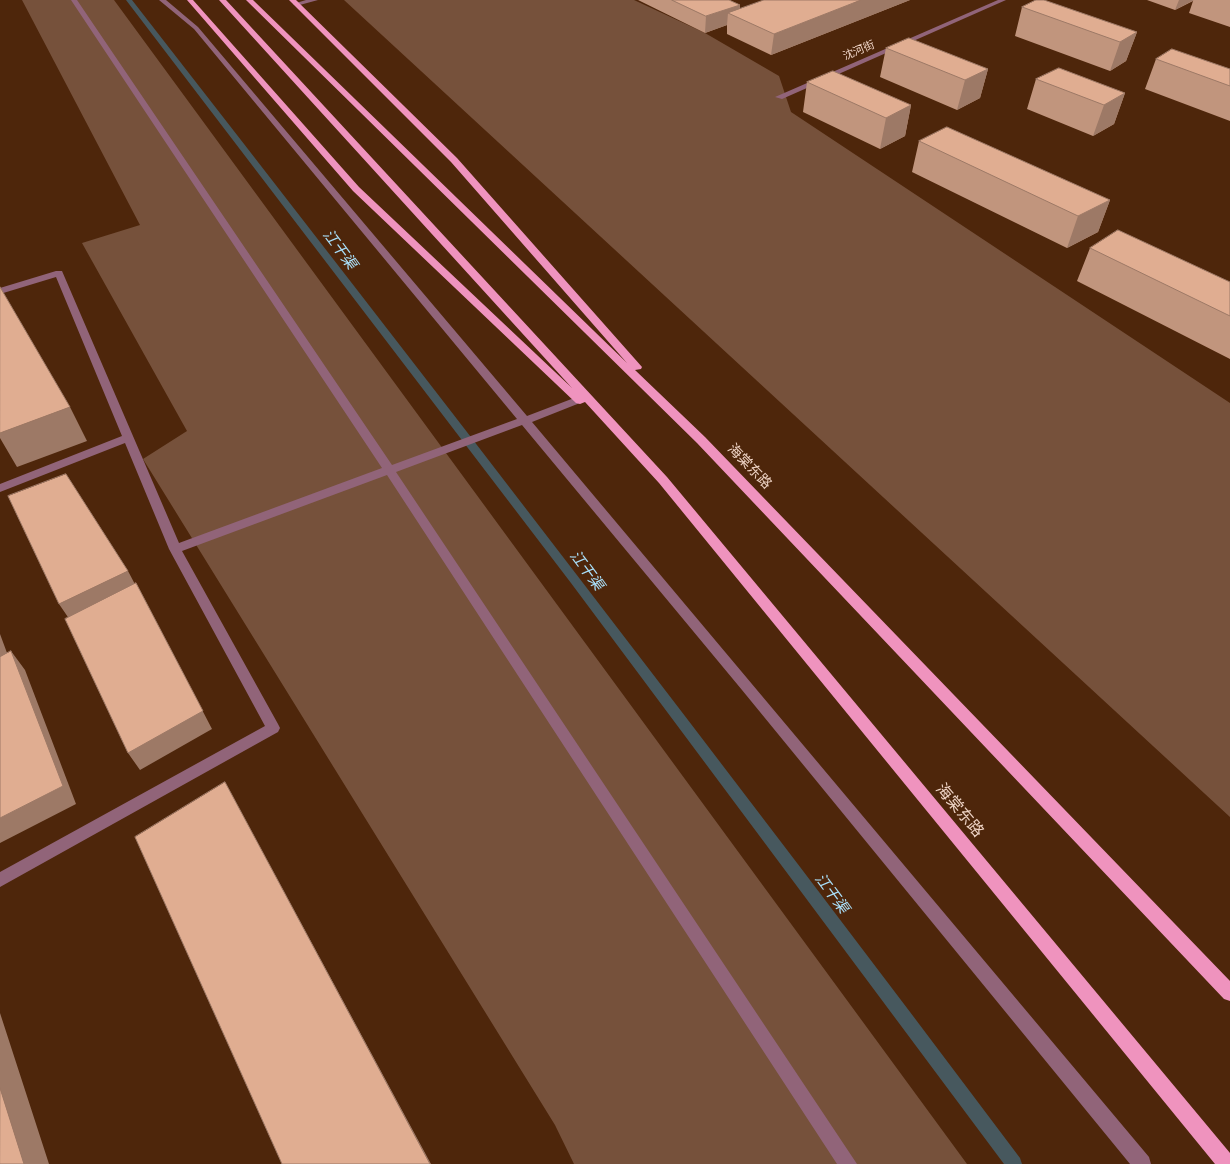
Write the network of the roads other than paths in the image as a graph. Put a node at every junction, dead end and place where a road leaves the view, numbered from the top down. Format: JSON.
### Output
{"nodes":[{"id":1,"x":74,"y":0,"type":"edge"},
{"id":2,"x":162,"y":0,"type":"edge"},
{"id":3,"x":190,"y":0,"type":"edge"},
{"id":4,"x":222,"y":0,"type":"edge"},
{"id":5,"x":249,"y":0,"type":"edge"},
{"id":6,"x":315,"y":0,"type":"edge"},
{"id":7,"x":1003,"y":0,"type":"edge"},
{"id":8,"x":294,"y":2,"type":"edge"},
{"id":9,"x":779,"y":97,"type":"dead end"},
{"id":10,"x":0,"y":291,"type":"edge"},
{"id":11,"x":582,"y":398,"type":"junction"},
{"id":12,"x":524,"y":419,"type":"junction"},
{"id":13,"x":128,"y":438,"type":"junction"},
{"id":14,"x":702,"y":440,"type":"junction"},
{"id":15,"x":389,"y":470,"type":"junction"},
{"id":16,"x":0,"y":488,"type":"edge"},
{"id":17,"x":175,"y":549,"type":"junction"},
{"id":18,"x":0,"y":880,"type":"edge"},
{"id":19,"x":1230,"y":992,"type":"edge"},
{"id":20,"x":848,"y":1164,"type":"edge"},
{"id":21,"x":1142,"y":1164,"type":"edge"},
{"id":22,"x":1227,"y":1164,"type":"edge"}],
"edges":[{"from":1,"to":15,"type":"street"},
{"from":2,"to":12,"type":"street"},
{"from":3,"to":11,"type":"main road"},
{"from":4,"to":11,"type":"main road"},
{"from":5,"to":14,"type":"main road"},
{"from":6,"to":8,"type":"street"},
{"from":7,"to":9,"type":"street","name":"沈河街"},
{"from":8,"to":14,"type":"main road"},
{"from":10,"to":13,"type":"street"},
{"from":11,"to":12,"type":"street"},
{"from":11,"to":22,"type":"main road","name":"海棠东路"},
{"from":12,"to":15,"type":"street"},
{"from":12,"to":21,"type":"street"},
{"from":13,"to":16,"type":"street"},
{"from":13,"to":17,"type":"street"},
{"from":14,"to":19,"type":"main road","name":"海棠东路"},
{"from":15,"to":17,"type":"street"},
{"from":15,"to":20,"type":"street"},
{"from":17,"to":18,"type":"street"}]}
